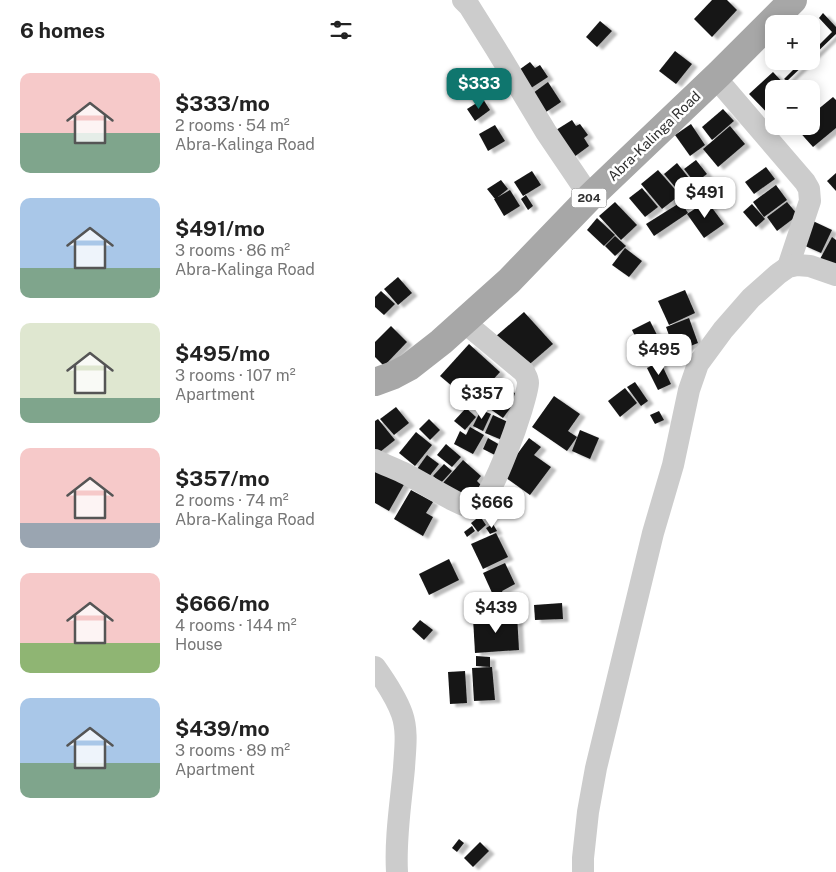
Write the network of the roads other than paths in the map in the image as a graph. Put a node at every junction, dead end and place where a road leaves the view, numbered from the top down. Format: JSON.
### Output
{"nodes":[{"id":1,"x":463,"y":0,"type":"edge"},
{"id":2,"x":793,"y":0,"type":"edge"},
{"id":3,"x":715,"y":78,"type":"junction"},
{"id":4,"x":589,"y":197,"type":"junction"},
{"id":5,"x":788,"y":267,"type":"junction"},
{"id":6,"x":836,"y":275,"type":"edge"},
{"id":7,"x":464,"y":322,"type":"junction"},
{"id":8,"x":375,"y":382,"type":"edge"},
{"id":9,"x":375,"y":460,"type":"edge"},
{"id":10,"x":375,"y":667,"type":"edge"},
{"id":11,"x":397,"y":872,"type":"edge"},
{"id":12,"x":583,"y":872,"type":"edge"}],
"edges":[{"from":1,"to":4,"type":"street"},
{"from":2,"to":3,"type":"main road","name":"Abra-Kalinga Road","number":"204"},
{"from":3,"to":4,"type":"main road","name":"Abra-Kalinga Road","number":"204"},
{"from":3,"to":5,"type":"street"},
{"from":4,"to":7,"type":"main road","name":"Abra-Kalinga Road","number":"204"},
{"from":5,"to":6,"type":"street"},
{"from":5,"to":12,"type":"street"},
{"from":7,"to":8,"type":"main road","name":"Abra-Kalinga Road","number":"204"},
{"from":7,"to":9,"type":"street"},
{"from":10,"to":11,"type":"street"}]}
